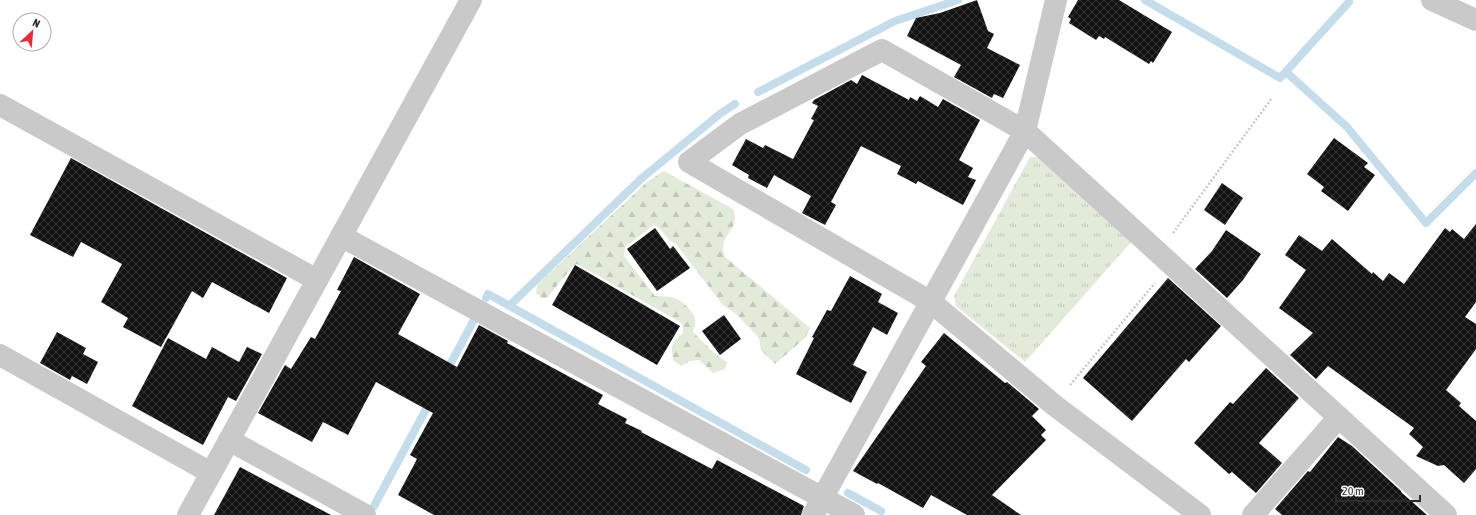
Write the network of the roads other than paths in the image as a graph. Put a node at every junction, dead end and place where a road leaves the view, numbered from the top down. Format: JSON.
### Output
{"nodes":[{"id":1,"x":471,"y":0,"type":"edge"},
{"id":2,"x":1056,"y":0,"type":"edge"},
{"id":3,"x":1432,"y":0,"type":"edge"},
{"id":4,"x":1476,"y":20,"type":"edge"},
{"id":5,"x":0,"y":105,"type":"edge"},
{"id":6,"x":1025,"y":131,"type":"junction"},
{"id":7,"x":341,"y":236,"type":"junction"},
{"id":8,"x":317,"y":280,"type":"junction"},
{"id":9,"x":931,"y":302,"type":"junction"},
{"id":10,"x":0,"y":355,"type":"edge"},
{"id":11,"x":1339,"y":417,"type":"junction"},
{"id":12,"x":229,"y":440,"type":"junction"},
{"id":13,"x":211,"y":472,"type":"junction"},
{"id":14,"x":818,"y":507,"type":"edge"},
{"id":15,"x":188,"y":515,"type":"edge"},
{"id":16,"x":365,"y":515,"type":"edge"},
{"id":17,"x":854,"y":515,"type":"edge"},
{"id":18,"x":1200,"y":515,"type":"edge"},
{"id":19,"x":1253,"y":515,"type":"edge"},
{"id":20,"x":1446,"y":515,"type":"edge"}],
"edges":[{"from":1,"to":7,"type":"street"},
{"from":2,"to":6,"type":"street"},
{"from":3,"to":4,"type":"street"},
{"from":5,"to":8,"type":"street"},
{"from":6,"to":9,"type":"street"},
{"from":6,"to":9,"type":"street"},
{"from":6,"to":11,"type":"street"},
{"from":7,"to":8,"type":"street"},
{"from":7,"to":14,"type":"street"},
{"from":8,"to":12,"type":"street"},
{"from":9,"to":14,"type":"street"},
{"from":9,"to":18,"type":"street"},
{"from":10,"to":13,"type":"street"},
{"from":11,"to":19,"type":"street"},
{"from":11,"to":20,"type":"street"},
{"from":12,"to":13,"type":"street"},
{"from":12,"to":16,"type":"street"},
{"from":13,"to":15,"type":"street"},
{"from":14,"to":17,"type":"street"}]}
